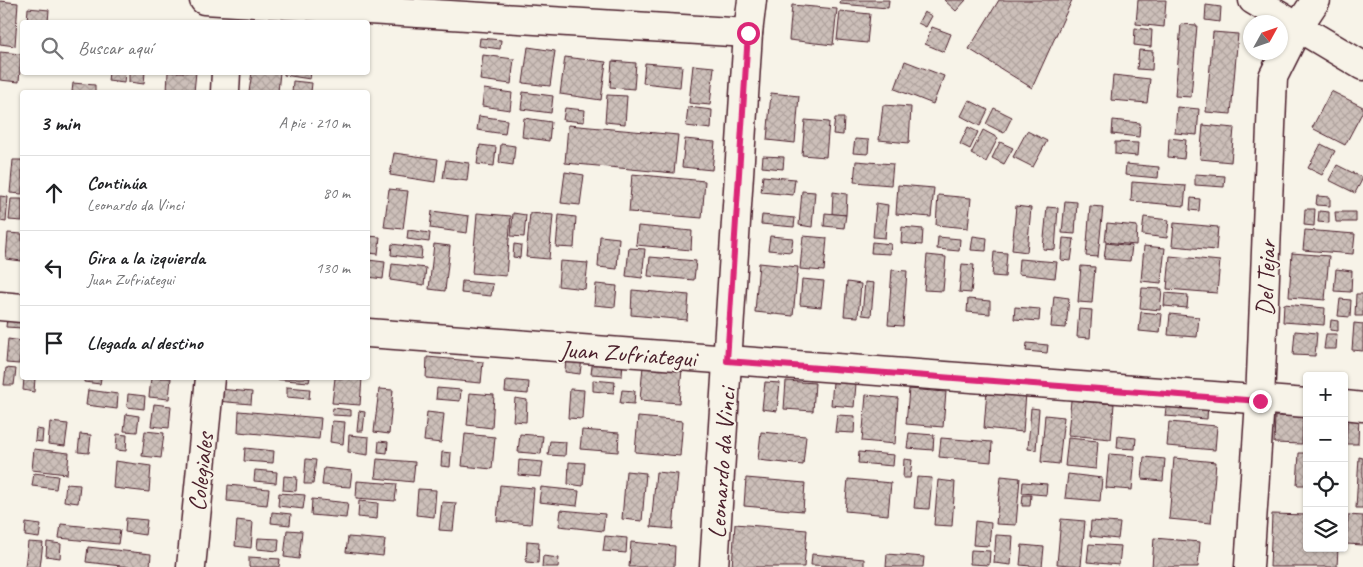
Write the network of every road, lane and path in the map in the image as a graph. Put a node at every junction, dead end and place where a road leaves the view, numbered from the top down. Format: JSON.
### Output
{"nodes":[{"id":1,"x":752,"y":0,"type":"edge"},
{"id":2,"x":1253,"y":0,"type":"edge"},
{"id":3,"x":1316,"y":0,"type":"edge"},
{"id":4,"x":222,"y":6,"type":"edge"},
{"id":5,"x":1298,"y":27,"type":"junction"},
{"id":6,"x":748,"y":33,"type":"junction"},
{"id":7,"x":1363,"y":66,"type":"edge"},
{"id":8,"x":226,"y":75,"type":"edge"},
{"id":9,"x":225,"y":90,"type":"edge"},
{"id":10,"x":0,"y":306,"type":"edge"},
{"id":11,"x":20,"y":308,"type":"edge"},
{"id":12,"x":370,"y":333,"type":"edge"},
{"id":13,"x":727,"y":361,"type":"junction"},
{"id":14,"x":210,"y":380,"type":"edge"},
{"id":15,"x":1260,"y":401,"type":"junction"},
{"id":16,"x":1303,"y":403,"type":"edge"},
{"id":17,"x":1348,"y":406,"type":"edge"},
{"id":18,"x":1363,"y":406,"type":"edge"},
{"id":19,"x":191,"y":567,"type":"edge"},
{"id":20,"x":714,"y":567,"type":"edge"},
{"id":21,"x":1249,"y":567,"type":"edge"}],
"edges":[{"from":1,"to":6,"type":"street","name":"Leonardo da Vinci"},
{"from":2,"to":5,"type":"street"},
{"from":3,"to":5,"type":"street","name":"Del Tejar"},
{"from":4,"to":6,"type":"street"},
{"from":5,"to":7,"type":"street"},
{"from":5,"to":15,"type":"street","name":"Del Tejar"},
{"from":6,"to":13,"type":"street","name":"Leonardo da Vinci"},
{"from":8,"to":9,"type":"street"},
{"from":10,"to":11,"type":"street"},
{"from":12,"to":13,"type":"street","name":"Juan Zufriategui"},
{"from":13,"to":15,"type":"street","name":"Juan Zufriategui"},
{"from":13,"to":20,"type":"street","name":"Leonardo da Vinci"},
{"from":14,"to":19,"type":"street","name":"Colegiales"},
{"from":15,"to":16,"type":"street","name":"Juan Zufriategui"},
{"from":15,"to":21,"type":"street","name":"Del Tejar"},
{"from":17,"to":18,"type":"street"}]}
